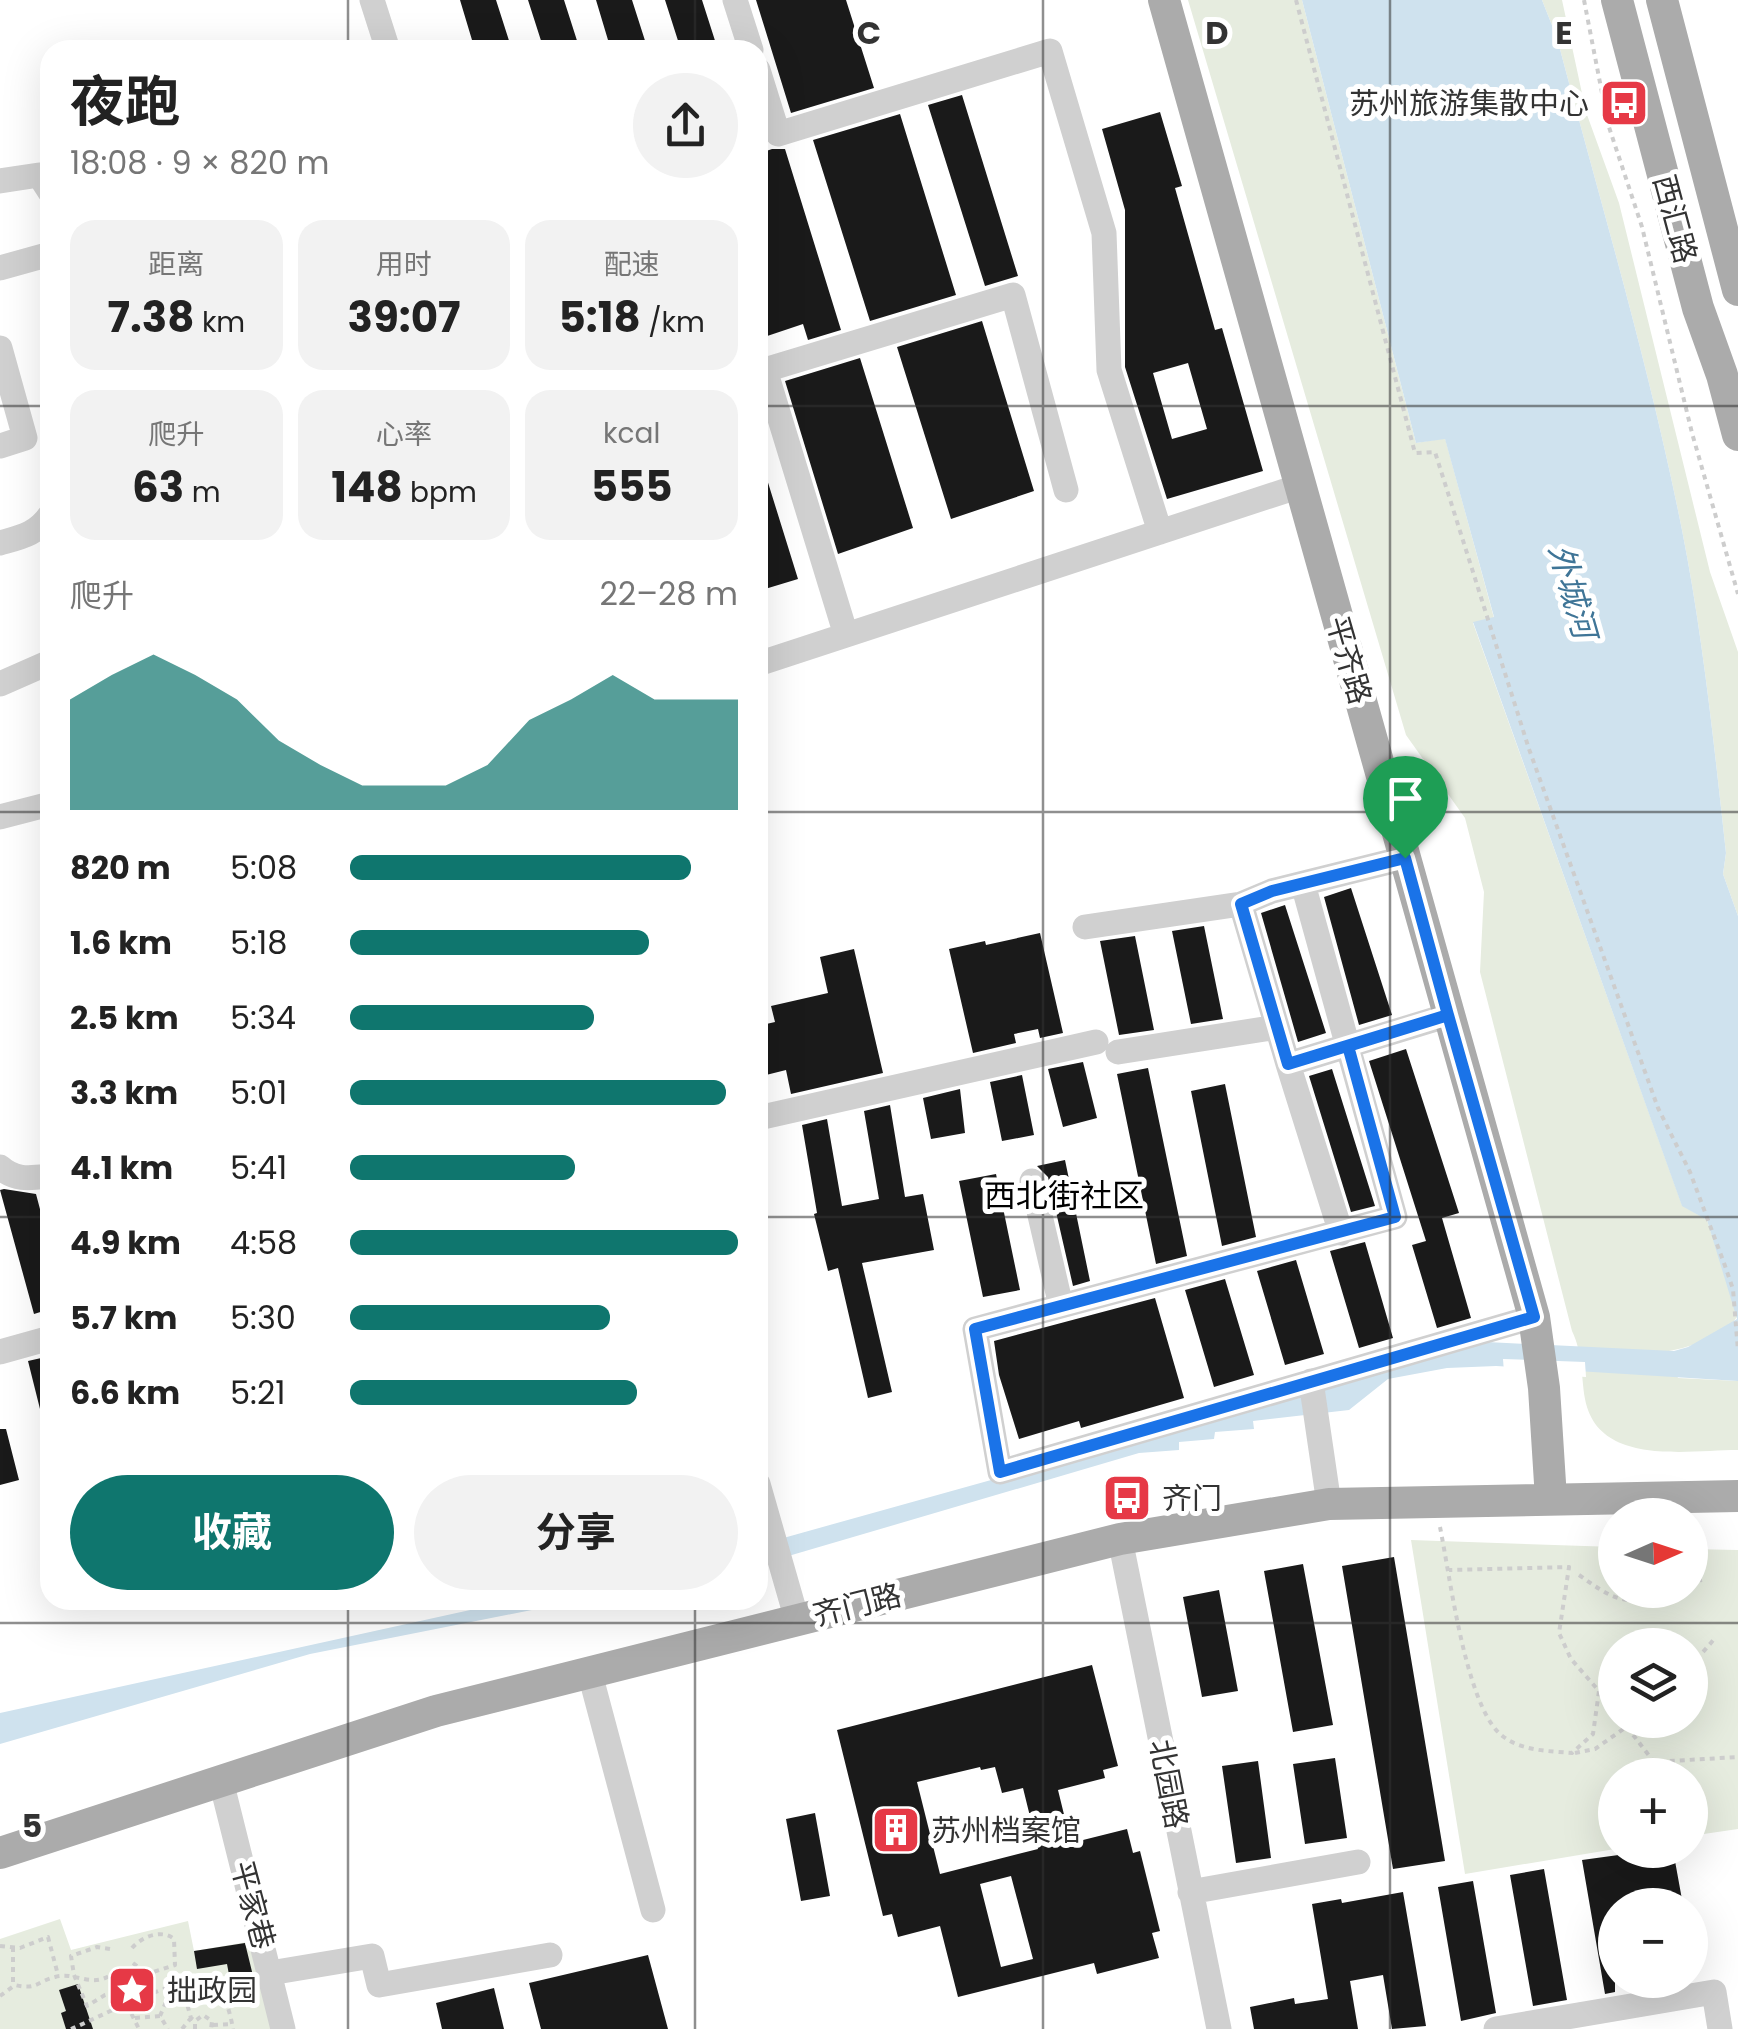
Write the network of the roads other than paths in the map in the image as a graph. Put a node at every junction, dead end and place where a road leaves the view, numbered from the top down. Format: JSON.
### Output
{"nodes":[{"id":1,"x":372,"y":0,"type":"edge"},
{"id":2,"x":735,"y":0,"type":"edge"},
{"id":3,"x":1164,"y":0,"type":"edge"},
{"id":4,"x":1618,"y":0,"type":"edge"},
{"id":5,"x":1662,"y":0,"type":"edge"},
{"id":6,"x":385,"y":40,"type":"edge"},
{"id":7,"x":748,"y":40,"type":"edge"},
{"id":8,"x":768,"y":107,"type":"edge"},
{"id":9,"x":40,"y":177,"type":"edge"},
{"id":10,"x":0,"y":182,"type":"edge"},
{"id":11,"x":1732,"y":238,"type":"edge"},
{"id":12,"x":40,"y":257,"type":"edge"},
{"id":13,"x":0,"y":268,"type":"edge"},
{"id":14,"x":1738,"y":290,"type":"edge"},
{"id":15,"x":0,"y":348,"type":"edge"},
{"id":16,"x":768,"y":369,"type":"edge"},
{"id":17,"x":768,"y":380,"type":"edge"},
{"id":18,"x":1738,"y":435,"type":"edge"},
{"id":19,"x":0,"y":446,"type":"edge"},
{"id":20,"x":1300,"y":486,"type":"junction"},
{"id":21,"x":1066,"y":490,"type":"dead end"},
{"id":22,"x":40,"y":529,"type":"edge"},
{"id":23,"x":1160,"y":532,"type":"junction"},
{"id":24,"x":0,"y":543,"type":"edge"},
{"id":25,"x":846,"y":635,"type":"junction"},
{"id":26,"x":768,"y":661,"type":"edge"},
{"id":27,"x":40,"y":666,"type":"edge"},
{"id":28,"x":0,"y":684,"type":"edge"},
{"id":29,"x":40,"y":807,"type":"edge"},
{"id":30,"x":0,"y":817,"type":"edge"},
{"id":31,"x":1405,"y":858,"type":"junction"},
{"id":32,"x":1303,"y":884,"type":"junction"},
{"id":33,"x":1241,"y":904,"type":"junction"},
{"id":34,"x":1085,"y":926,"type":"dead end"},
{"id":35,"x":1448,"y":1015,"type":"junction"},
{"id":36,"x":1278,"y":1027,"type":"junction"},
{"id":37,"x":1348,"y":1046,"type":"junction"},
{"id":38,"x":1288,"y":1064,"type":"junction"},
{"id":39,"x":768,"y":1116,"type":"edge"},
{"id":40,"x":0,"y":1167,"type":"edge"},
{"id":41,"x":40,"y":1177,"type":"edge"},
{"id":42,"x":1032,"y":1181,"type":"dead end"},
{"id":43,"x":1341,"y":1233,"type":"junction"},
{"id":44,"x":1061,"y":1306,"type":"junction"},
{"id":45,"x":1534,"y":1317,"type":"junction"},
{"id":46,"x":40,"y":1341,"type":"edge"},
{"id":47,"x":0,"y":1352,"type":"edge"},
{"id":48,"x":1312,"y":1382,"type":"junction"},
{"id":49,"x":1738,"y":1496,"type":"edge"},
{"id":50,"x":1551,"y":1499,"type":"junction"},
{"id":51,"x":1329,"y":1504,"type":"junction"},
{"id":52,"x":768,"y":1526,"type":"edge"},
{"id":53,"x":1120,"y":1538,"type":"junction"},
{"id":54,"x":797,"y":1620,"type":"junction"},
{"id":55,"x":590,"y":1674,"type":"junction"},
{"id":56,"x":220,"y":1782,"type":"junction"},
{"id":57,"x":0,"y":1853,"type":"edge"},
{"id":58,"x":1358,"y":1862,"type":"dead end"},
{"id":59,"x":1190,"y":1892,"type":"junction"},
{"id":60,"x":653,"y":1910,"type":"dead end"},
{"id":61,"x":550,"y":1955,"type":"dead end"},
{"id":62,"x":270,"y":1973,"type":"junction"},
{"id":63,"x":1606,"y":2020,"type":"edge"},
{"id":64,"x":283,"y":2029,"type":"edge"},
{"id":65,"x":1219,"y":2029,"type":"edge"},
{"id":66,"x":1496,"y":2029,"type":"edge"},
{"id":67,"x":1720,"y":2029,"type":"edge"}],
"edges":[{"from":1,"to":6,"type":"street"},
{"from":2,"to":7,"type":"street"},
{"from":3,"to":20,"type":"main road","name":"平齐路"},
{"from":4,"to":18,"type":"main road","name":"西汇路"},
{"from":5,"to":11,"type":"main road","name":"西汇路"},
{"from":8,"to":23,"type":"street"},
{"from":9,"to":10,"type":"street"},
{"from":11,"to":14,"type":"main road","name":"西汇路"},
{"from":12,"to":13,"type":"street"},
{"from":15,"to":19,"type":"street"},
{"from":16,"to":21,"type":"street"},
{"from":17,"to":25,"type":"street"},
{"from":20,"to":23,"type":"street"},
{"from":20,"to":31,"type":"main road","name":"平齐路"},
{"from":22,"to":24,"type":"street"},
{"from":23,"to":25,"type":"street"},
{"from":25,"to":26,"type":"street"},
{"from":27,"to":28,"type":"street"},
{"from":29,"to":30,"type":"street"},
{"from":31,"to":32,"type":"street"},
{"from":31,"to":35,"type":"main road","name":"平齐路"},
{"from":32,"to":33,"type":"street"},
{"from":32,"to":37,"type":"street"},
{"from":33,"to":34,"type":"street"},
{"from":33,"to":36,"type":"street"},
{"from":35,"to":37,"type":"street"},
{"from":35,"to":45,"type":"main road","name":"平齐路"},
{"from":36,"to":38,"type":"street"},
{"from":36,"to":39,"type":"street"},
{"from":37,"to":38,"type":"street"},
{"from":37,"to":43,"type":"street"},
{"from":38,"to":43,"type":"street"},
{"from":40,"to":41,"type":"street"},
{"from":42,"to":44,"type":"street"},
{"from":43,"to":44,"type":"street"},
{"from":44,"to":48,"type":"street"},
{"from":45,"to":48,"type":"street"},
{"from":45,"to":50,"type":"main road","name":"平齐路"},
{"from":46,"to":47,"type":"street"},
{"from":48,"to":51,"type":"street"},
{"from":49,"to":50,"type":"main road","name":"齐门路"},
{"from":50,"to":51,"type":"main road","name":"齐门路"},
{"from":51,"to":53,"type":"main road","name":"齐门路"},
{"from":52,"to":54,"type":"street"},
{"from":53,"to":54,"type":"main road","name":"齐门路"},
{"from":53,"to":59,"type":"street","name":"北园路"},
{"from":54,"to":55,"type":"main road","name":"齐门路"},
{"from":55,"to":56,"type":"main road","name":"齐门路"},
{"from":55,"to":60,"type":"street"},
{"from":56,"to":57,"type":"main road","name":"齐门路"},
{"from":56,"to":62,"type":"street","name":"平家巷"},
{"from":58,"to":59,"type":"street"},
{"from":59,"to":65,"type":"street","name":"北园路"},
{"from":61,"to":62,"type":"street"},
{"from":62,"to":64,"type":"street","name":"平家巷"},
{"from":63,"to":66,"type":"street"},
{"from":63,"to":67,"type":"street"}]}
